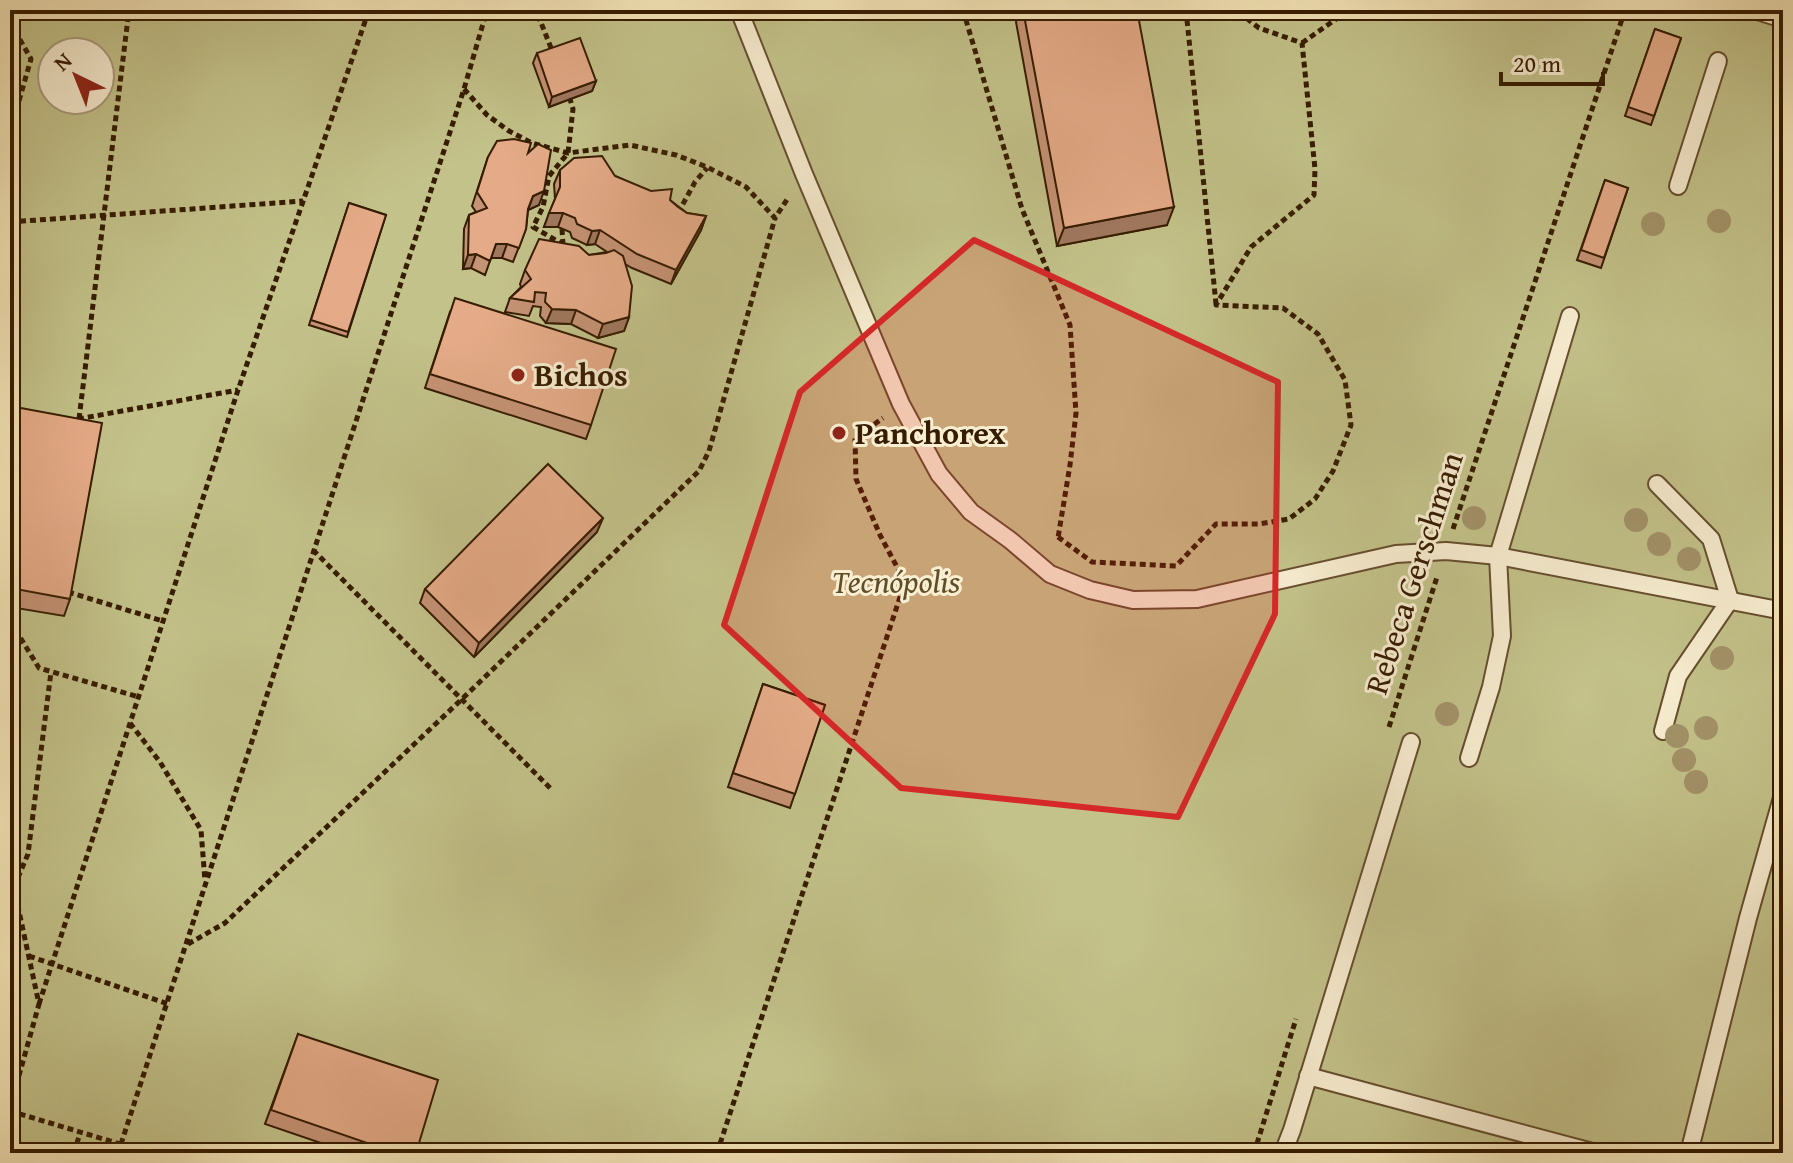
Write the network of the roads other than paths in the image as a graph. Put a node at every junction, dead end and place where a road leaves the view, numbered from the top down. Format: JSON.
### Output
{"nodes":[{"id":1,"x":739,"y":10,"type":"edge"},
{"id":2,"x":1754,"y":10,"type":"edge"},
{"id":3,"x":1783,"y":19,"type":"edge"},
{"id":4,"x":1718,"y":61,"type":"dead end"},
{"id":5,"x":1678,"y":186,"type":"dead end"},
{"id":6,"x":1570,"y":316,"type":"dead end"},
{"id":7,"x":1657,"y":484,"type":"dead end"},
{"id":8,"x":1498,"y":556,"type":"junction"},
{"id":9,"x":1730,"y":600,"type":"junction"},
{"id":10,"x":1783,"y":611,"type":"edge"},
{"id":11,"x":1663,"y":731,"type":"dead end"},
{"id":12,"x":1411,"y":742,"type":"dead end"},
{"id":13,"x":1469,"y":758,"type":"dead end"},
{"id":14,"x":1783,"y":794,"type":"edge"},
{"id":15,"x":1308,"y":1076,"type":"junction"},
{"id":16,"x":1283,"y":1153,"type":"edge"},
{"id":17,"x":1596,"y":1153,"type":"edge"},
{"id":18,"x":1689,"y":1153,"type":"edge"}],
"edges":[{"from":1,"to":8,"type":"lane"},
{"from":2,"to":3,"type":"lane"},
{"from":4,"to":5,"type":"lane"},
{"from":6,"to":8,"type":"lane"},
{"from":7,"to":9,"type":"lane"},
{"from":8,"to":9,"type":"lane"},
{"from":8,"to":13,"type":"lane"},
{"from":9,"to":10,"type":"lane"},
{"from":9,"to":11,"type":"lane"},
{"from":12,"to":15,"type":"lane"},
{"from":14,"to":18,"type":"lane"},
{"from":15,"to":16,"type":"lane"},
{"from":15,"to":17,"type":"lane"}]}
